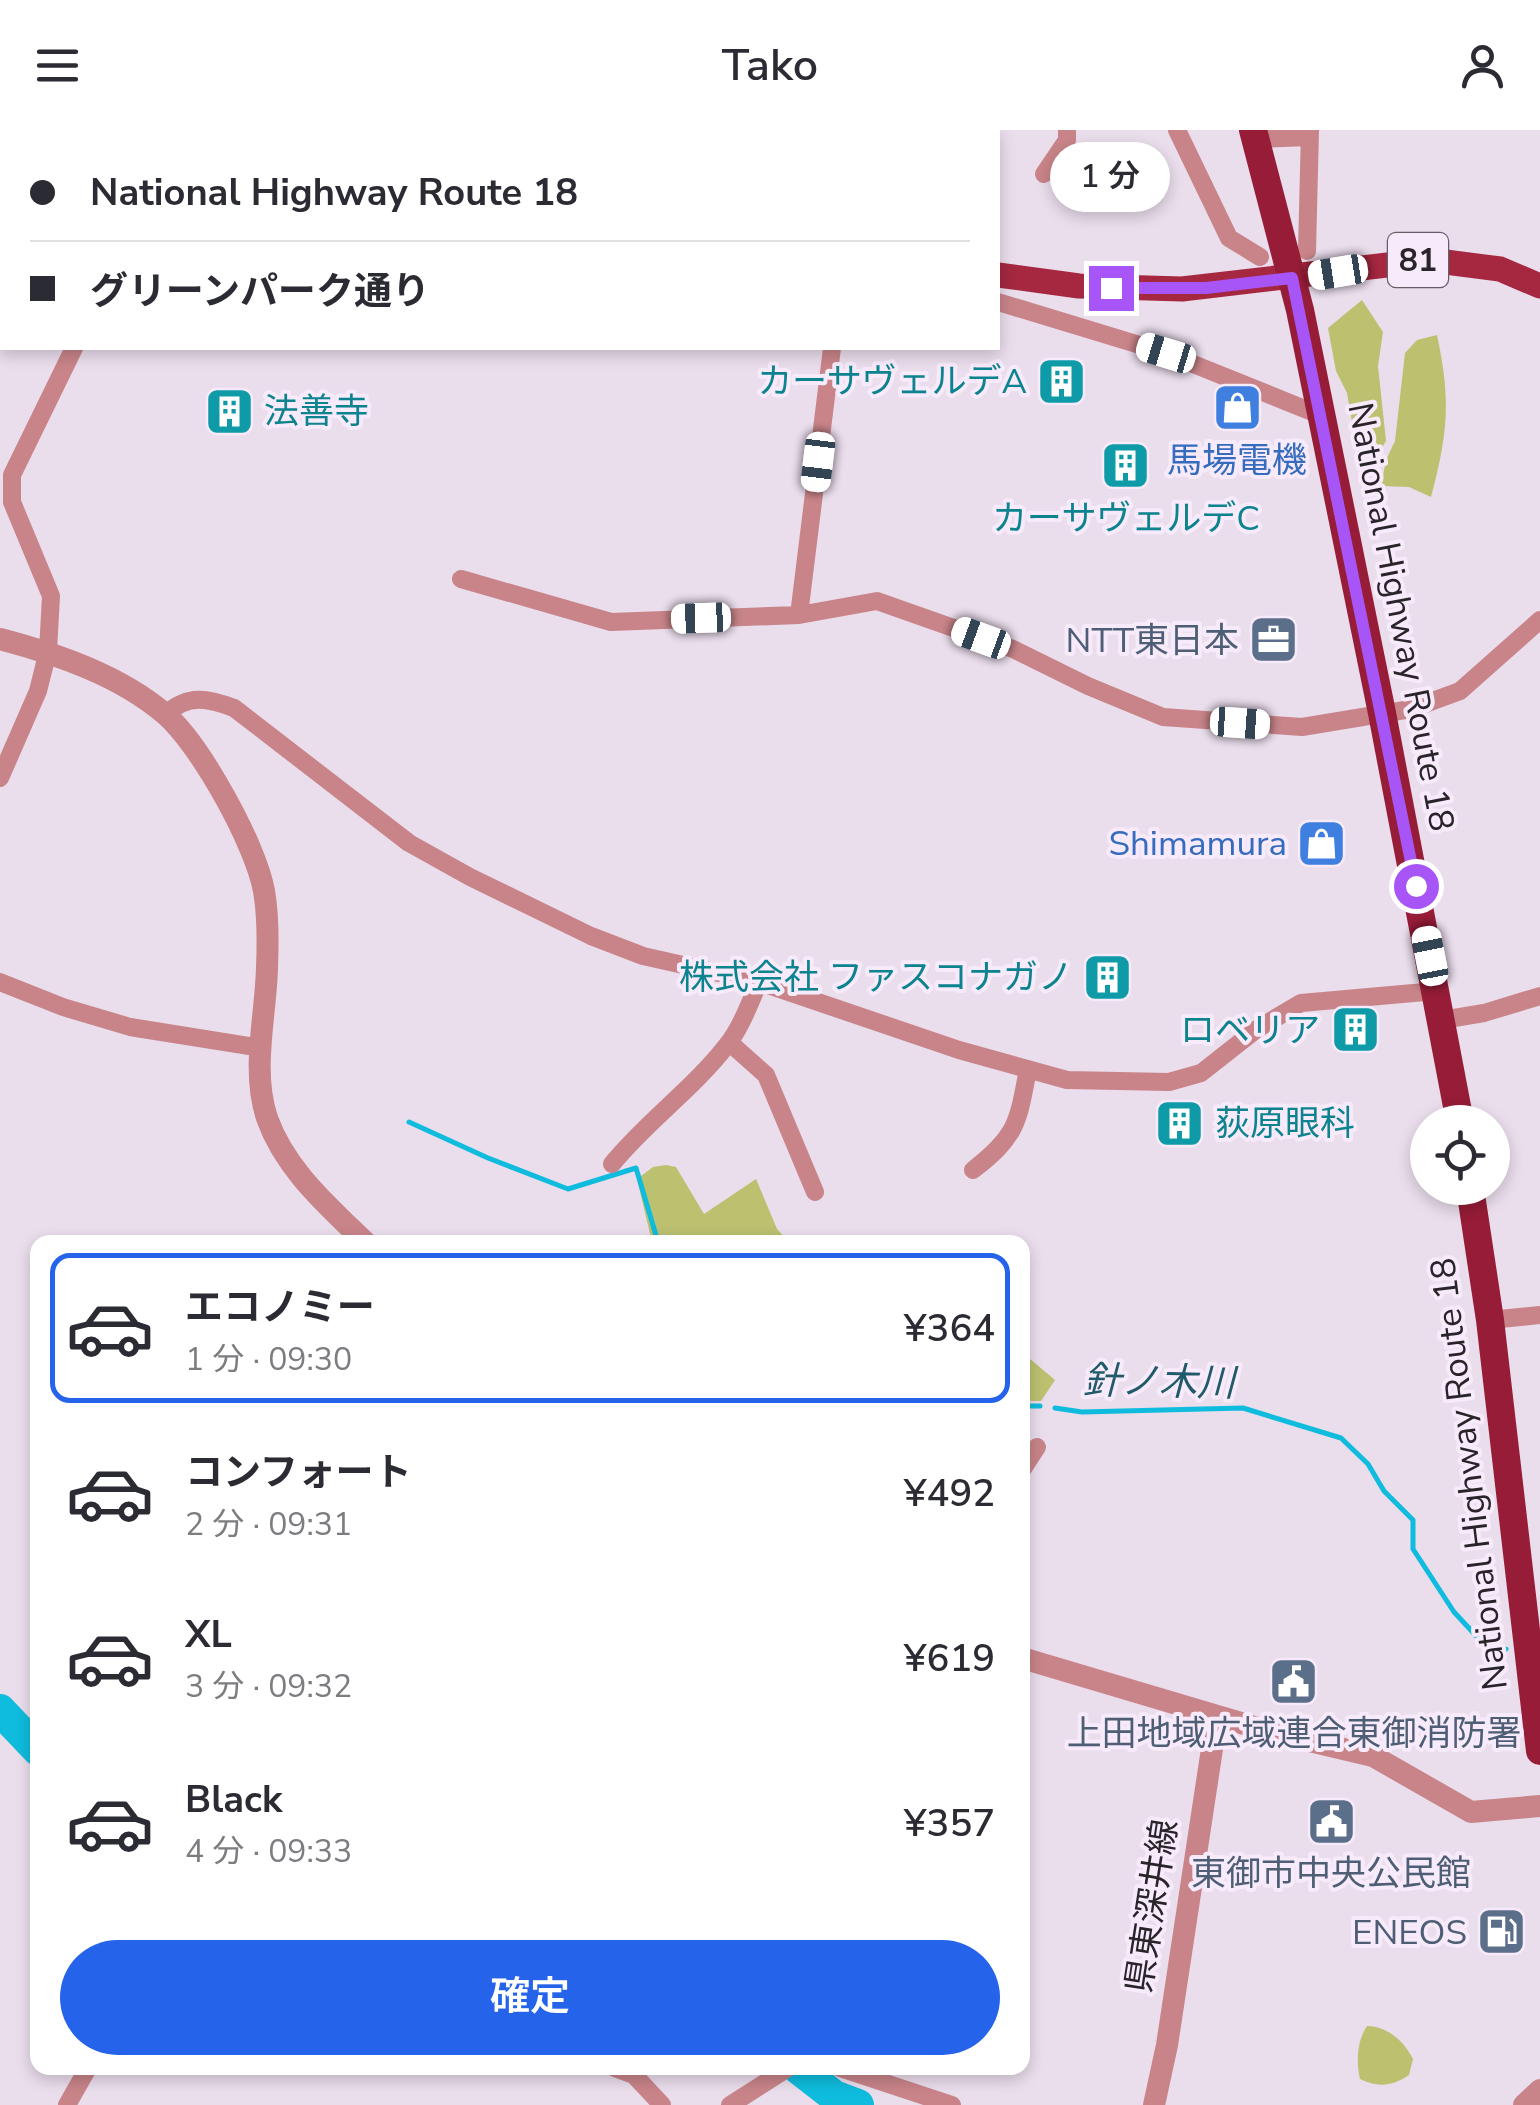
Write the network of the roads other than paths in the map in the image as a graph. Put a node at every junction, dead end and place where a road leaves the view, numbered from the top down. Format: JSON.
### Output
{"nodes":[{"id":1,"x":1068,"y":130,"type":"edge"},
{"id":2,"x":1177,"y":130,"type":"edge"},
{"id":3,"x":1310,"y":133,"type":"edge"},
{"id":4,"x":1254,"y":134,"type":"edge"},
{"id":5,"x":1044,"y":174,"type":"dead end"},
{"id":6,"x":1307,"y":251,"type":"dead end"},
{"id":7,"x":1260,"y":257,"type":"dead end"},
{"id":8,"x":1000,"y":276,"type":"edge"},
{"id":9,"x":1292,"y":278,"type":"junction"},
{"id":10,"x":1037,"y":282,"type":"junction"},
{"id":11,"x":1540,"y":286,"type":"edge"},
{"id":12,"x":1000,"y":303,"type":"edge"},
{"id":13,"x":1032,"y":312,"type":"junction"},
{"id":14,"x":73,"y":350,"type":"edge"},
{"id":15,"x":832,"y":350,"type":"edge"},
{"id":16,"x":1322,"y":416,"type":"junction"},
{"id":17,"x":460,"y":579,"type":"dead end"},
{"id":18,"x":799,"y":615,"type":"junction"},
{"id":19,"x":1540,"y":620,"type":"edge"},
{"id":20,"x":0,"y":639,"type":"edge"},
{"id":21,"x":48,"y":651,"type":"junction"},
{"id":22,"x":1382,"y":713,"type":"junction"},
{"id":23,"x":166,"y":714,"type":"junction"},
{"id":24,"x":0,"y":778,"type":"edge"},
{"id":25,"x":0,"y":982,"type":"edge"},
{"id":26,"x":759,"y":982,"type":"junction"},
{"id":27,"x":1436,"y":991,"type":"junction"},
{"id":28,"x":1540,"y":996,"type":"edge"},
{"id":29,"x":1442,"y":1020,"type":"junction"},
{"id":30,"x":730,"y":1043,"type":"junction"},
{"id":31,"x":261,"y":1048,"type":"junction"},
{"id":32,"x":1028,"y":1069,"type":"junction"},
{"id":33,"x":1457,"y":1105,"type":"edge"},
{"id":34,"x":612,"y":1164,"type":"dead end"},
{"id":35,"x":973,"y":1170,"type":"dead end"},
{"id":36,"x":815,"y":1192,"type":"dead end"},
{"id":37,"x":1473,"y":1205,"type":"edge"},
{"id":38,"x":358,"y":1235,"type":"edge"},
{"id":39,"x":1540,"y":1315,"type":"edge"},
{"id":40,"x":1490,"y":1320,"type":"junction"},
{"id":41,"x":1037,"y":1446,"type":"dead end"},
{"id":42,"x":1030,"y":1457,"type":"edge"},
{"id":43,"x":1030,"y":1660,"type":"edge"},
{"id":44,"x":1217,"y":1716,"type":"junction"},
{"id":45,"x":1540,"y":1752,"type":"edge"},
{"id":46,"x":1540,"y":1806,"type":"edge"},
{"id":47,"x":84,"y":2075,"type":"edge"},
{"id":48,"x":635,"y":2075,"type":"edge"},
{"id":49,"x":775,"y":2075,"type":"edge"},
{"id":50,"x":861,"y":2075,"type":"edge"},
{"id":51,"x":1540,"y":2090,"type":"edge"},
{"id":52,"x":68,"y":2105,"type":"edge"},
{"id":53,"x":662,"y":2105,"type":"edge"},
{"id":54,"x":730,"y":2105,"type":"edge"},
{"id":55,"x":952,"y":2105,"type":"edge"},
{"id":56,"x":1154,"y":2105,"type":"edge"},
{"id":57,"x":1524,"y":2105,"type":"edge"}],
"edges":[{"from":1,"to":5,"type":"street"},
{"from":2,"to":7,"type":"street"},
{"from":3,"to":4,"type":"street"},
{"from":3,"to":6,"type":"street"},
{"from":4,"to":9,"type":"highway","name":"National Highway Route 18"},
{"from":8,"to":10,"type":"main road","number":"81"},
{"from":9,"to":10,"type":"main road","number":"81"},
{"from":9,"to":11,"type":"main road","number":"81"},
{"from":9,"to":16,"type":"highway","name":"National Highway Route 18"},
{"from":10,"to":13,"type":"street"},
{"from":12,"to":13,"type":"street"},
{"from":13,"to":16,"type":"street"},
{"from":14,"to":21,"type":"street"},
{"from":15,"to":18,"type":"street"},
{"from":16,"to":22,"type":"highway","name":"National Highway Route 18"},
{"from":17,"to":18,"type":"street"},
{"from":18,"to":22,"type":"street"},
{"from":19,"to":22,"type":"street"},
{"from":20,"to":21,"type":"street"},
{"from":21,"to":23,"type":"street"},
{"from":21,"to":24,"type":"street"},
{"from":22,"to":27,"type":"highway","name":"National Highway Route 18"},
{"from":23,"to":26,"type":"street"},
{"from":23,"to":31,"type":"street"},
{"from":25,"to":31,"type":"street"},
{"from":26,"to":30,"type":"street"},
{"from":26,"to":32,"type":"street"},
{"from":27,"to":29,"type":"highway","name":"National Highway Route 18"},
{"from":27,"to":32,"type":"street"},
{"from":28,"to":29,"type":"street"},
{"from":29,"to":33,"type":"highway","name":"National Highway Route 18"},
{"from":30,"to":34,"type":"street"},
{"from":30,"to":36,"type":"street"},
{"from":31,"to":38,"type":"street"},
{"from":32,"to":35,"type":"street"},
{"from":37,"to":40,"type":"highway","name":"National Highway Route 18"},
{"from":39,"to":40,"type":"street"},
{"from":40,"to":45,"type":"highway","name":"National Highway Route 18"},
{"from":41,"to":42,"type":"street"},
{"from":43,"to":44,"type":"street"},
{"from":44,"to":46,"type":"street"},
{"from":44,"to":56,"type":"street","name":"県東深井線"},
{"from":47,"to":52,"type":"street"},
{"from":48,"to":53,"type":"street"},
{"from":49,"to":54,"type":"street"},
{"from":50,"to":55,"type":"street"},
{"from":51,"to":57,"type":"street"}]}
